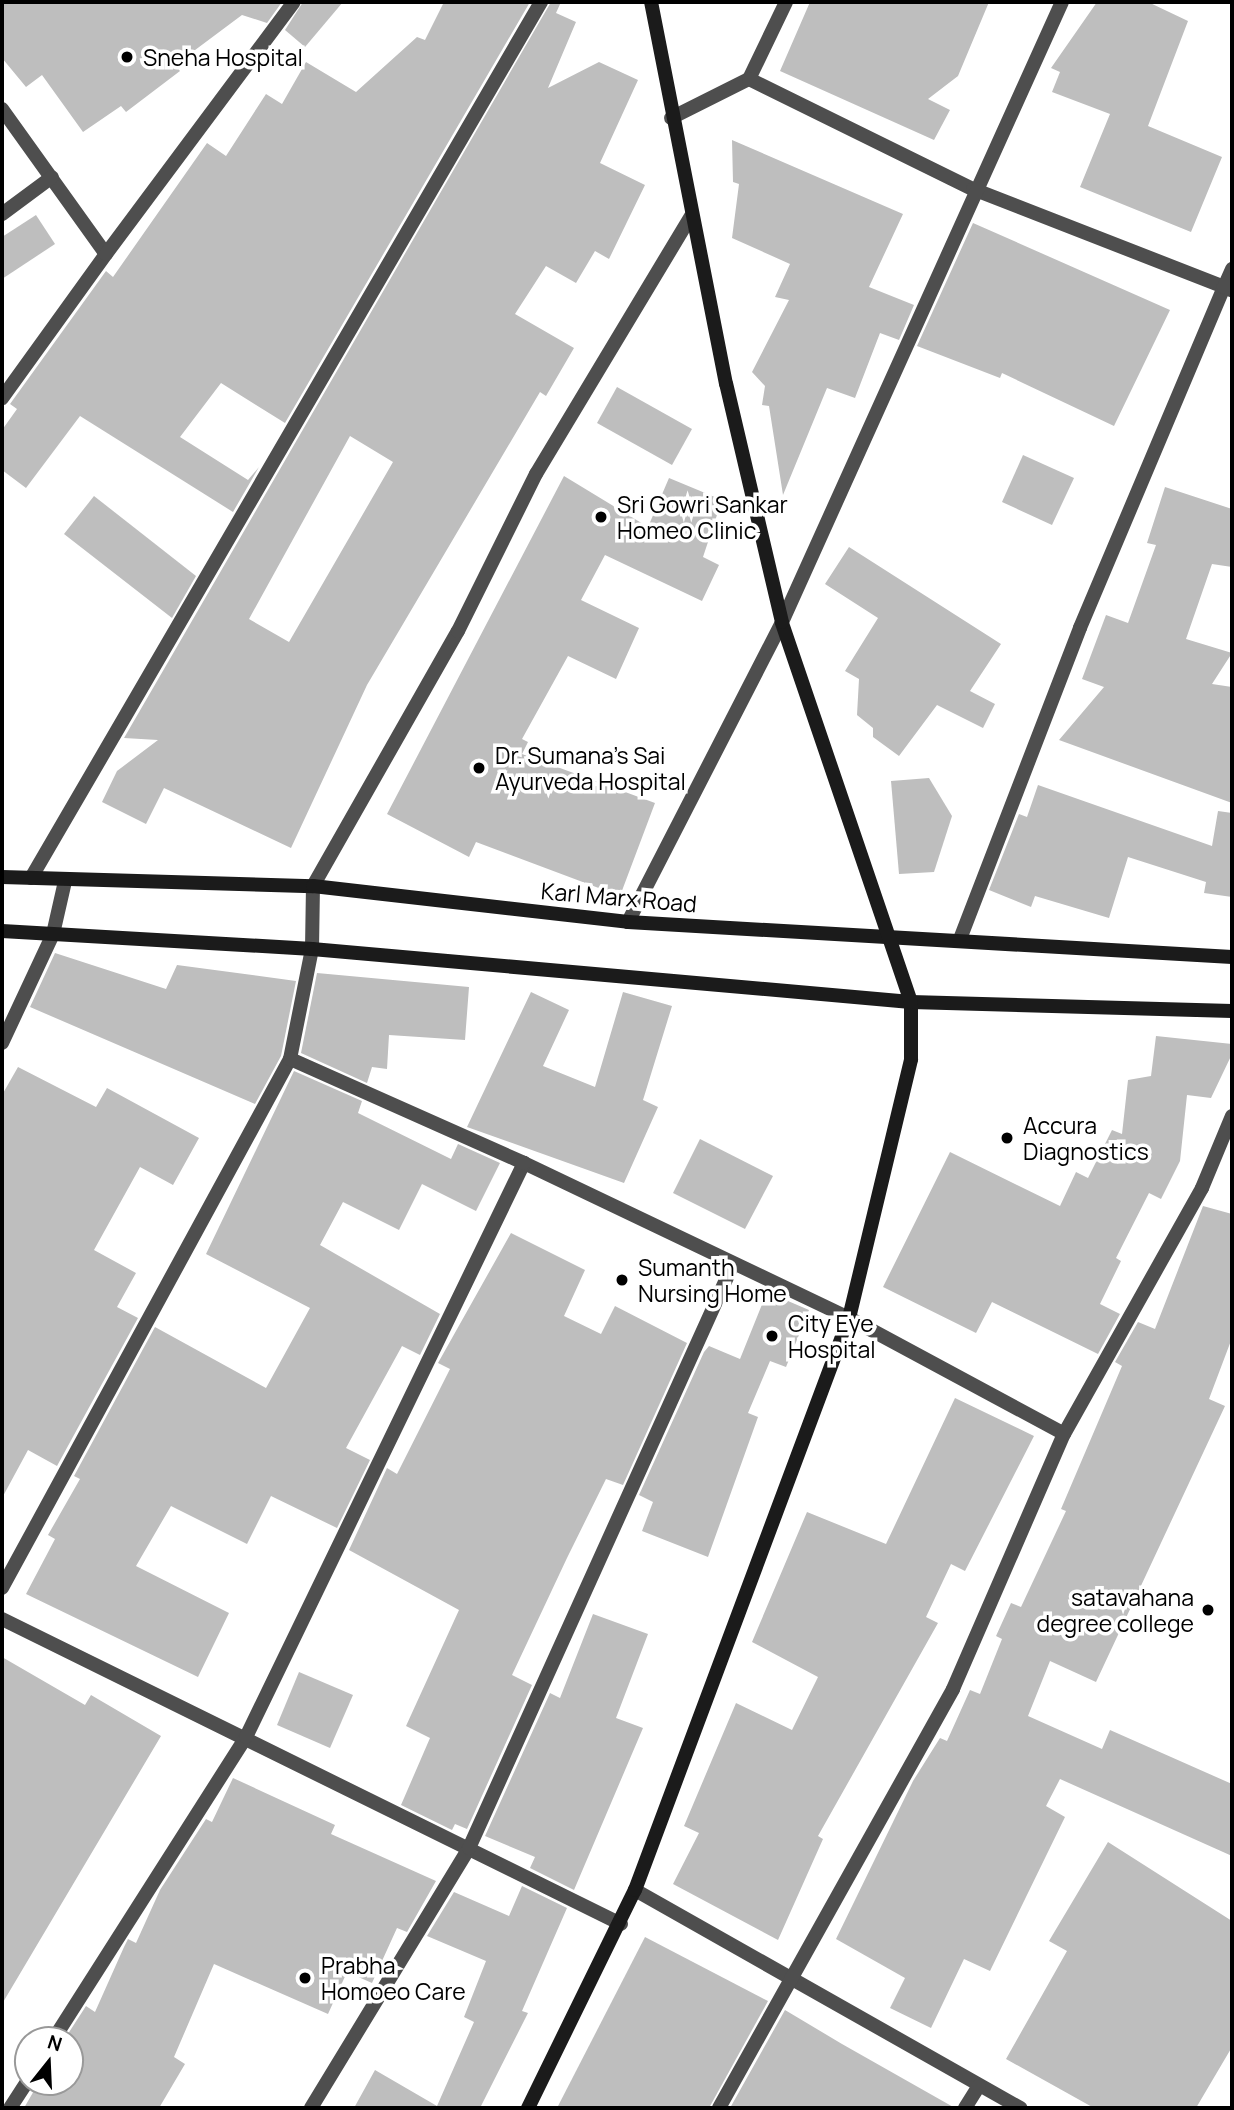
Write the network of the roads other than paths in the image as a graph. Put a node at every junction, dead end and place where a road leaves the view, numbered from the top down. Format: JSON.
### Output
{"nodes":[{"id":1,"x":294,"y":2,"type":"edge"},
{"id":2,"x":541,"y":2,"type":"edge"},
{"id":3,"x":651,"y":2,"type":"edge"},
{"id":4,"x":786,"y":2,"type":"edge"},
{"id":5,"x":1062,"y":2,"type":"edge"},
{"id":6,"x":749,"y":79,"type":"junction"},
{"id":7,"x":2,"y":109,"type":"edge"},
{"id":8,"x":671,"y":118,"type":"junction"},
{"id":9,"x":52,"y":177,"type":"junction"},
{"id":10,"x":973,"y":189,"type":"junction"},
{"id":11,"x":2,"y":214,"type":"edge"},
{"id":12,"x":691,"y":216,"type":"junction"},
{"id":13,"x":106,"y":254,"type":"junction"},
{"id":14,"x":1232,"y":269,"type":"edge"},
{"id":15,"x":1228,"y":289,"type":"edge"},
{"id":16,"x":2,"y":398,"type":"edge"},
{"id":17,"x":782,"y":622,"type":"junction"},
{"id":18,"x":2,"y":877,"type":"edge"},
{"id":19,"x":31,"y":878,"type":"junction"},
{"id":20,"x":65,"y":881,"type":"junction"},
{"id":21,"x":313,"y":886,"type":"junction"},
{"id":22,"x":628,"y":922,"type":"junction"},
{"id":23,"x":2,"y":931,"type":"edge"},
{"id":24,"x":53,"y":934,"type":"junction"},
{"id":25,"x":960,"y":939,"type":"junction"},
{"id":26,"x":887,"y":940,"type":"junction"},
{"id":27,"x":312,"y":949,"type":"junction"},
{"id":28,"x":1232,"y":957,"type":"edge"},
{"id":29,"x":911,"y":1002,"type":"junction"},
{"id":30,"x":1232,"y":1011,"type":"edge"},
{"id":31,"x":2,"y":1043,"type":"edge"},
{"id":32,"x":290,"y":1059,"type":"junction"},
{"id":33,"x":1232,"y":1116,"type":"edge"},
{"id":34,"x":524,"y":1163,"type":"junction"},
{"id":35,"x":733,"y":1264,"type":"junction"},
{"id":36,"x":849,"y":1318,"type":"junction"},
{"id":37,"x":1064,"y":1434,"type":"junction"},
{"id":38,"x":2,"y":1588,"type":"edge"},
{"id":39,"x":2,"y":1619,"type":"edge"},
{"id":40,"x":246,"y":1737,"type":"junction"},
{"id":41,"x":466,"y":1847,"type":"junction"},
{"id":42,"x":635,"y":1890,"type":"junction"},
{"id":43,"x":621,"y":1924,"type":"junction"},
{"id":44,"x":792,"y":1980,"type":"junction"},
{"id":45,"x":62,"y":2026,"type":"edge"},
{"id":46,"x":979,"y":2085,"type":"junction"},
{"id":47,"x":310,"y":2108,"type":"edge"},
{"id":48,"x":528,"y":2108,"type":"edge"},
{"id":49,"x":719,"y":2108,"type":"edge"},
{"id":50,"x":965,"y":2108,"type":"edge"},
{"id":51,"x":1021,"y":2108,"type":"edge"}],
"edges":[{"from":1,"to":13,"type":"street"},
{"from":2,"to":19,"type":"street"},
{"from":3,"to":8,"type":"main road"},
{"from":4,"to":6,"type":"street"},
{"from":5,"to":10,"type":"street"},
{"from":6,"to":8,"type":"street"},
{"from":6,"to":10,"type":"street"},
{"from":7,"to":9,"type":"street"},
{"from":8,"to":12,"type":"main road"},
{"from":9,"to":11,"type":"street"},
{"from":9,"to":13,"type":"street"},
{"from":10,"to":15,"type":"street"},
{"from":10,"to":17,"type":"street"},
{"from":12,"to":17,"type":"main road"},
{"from":12,"to":21,"type":"street"},
{"from":13,"to":16,"type":"street"},
{"from":14,"to":15,"type":"street"},
{"from":15,"to":25,"type":"street"},
{"from":17,"to":22,"type":"street"},
{"from":17,"to":26,"type":"main road"},
{"from":18,"to":19,"type":"main road","name":"Karl Marx Road"},
{"from":19,"to":20,"type":"main road","name":"Karl Marx Road"},
{"from":20,"to":21,"type":"main road","name":"Karl Marx Road"},
{"from":20,"to":24,"type":"street"},
{"from":21,"to":22,"type":"main road","name":"Karl Marx Road"},
{"from":21,"to":27,"type":"street"},
{"from":22,"to":26,"type":"main road","name":"Karl Marx Road"},
{"from":23,"to":24,"type":"main road"},
{"from":24,"to":27,"type":"main road"},
{"from":24,"to":31,"type":"street"},
{"from":25,"to":26,"type":"main road","name":"Karl Marx Road"},
{"from":25,"to":28,"type":"main road","name":"Karl Marx Road"},
{"from":26,"to":29,"type":"main road"},
{"from":27,"to":29,"type":"main road"},
{"from":27,"to":32,"type":"street"},
{"from":29,"to":30,"type":"main road"},
{"from":29,"to":36,"type":"main road"},
{"from":32,"to":34,"type":"street"},
{"from":32,"to":38,"type":"street"},
{"from":33,"to":37,"type":"street"},
{"from":34,"to":35,"type":"street"},
{"from":34,"to":40,"type":"street"},
{"from":35,"to":36,"type":"street"},
{"from":35,"to":41,"type":"street"},
{"from":36,"to":37,"type":"street"},
{"from":36,"to":42,"type":"main road"},
{"from":37,"to":44,"type":"street"},
{"from":39,"to":40,"type":"street"},
{"from":40,"to":41,"type":"street"},
{"from":40,"to":45,"type":"street"},
{"from":41,"to":43,"type":"street"},
{"from":41,"to":47,"type":"street"},
{"from":42,"to":43,"type":"main road"},
{"from":42,"to":44,"type":"street"},
{"from":43,"to":48,"type":"main road"},
{"from":44,"to":46,"type":"street"},
{"from":44,"to":49,"type":"street"},
{"from":46,"to":50,"type":"street"},
{"from":46,"to":51,"type":"street"}]}
